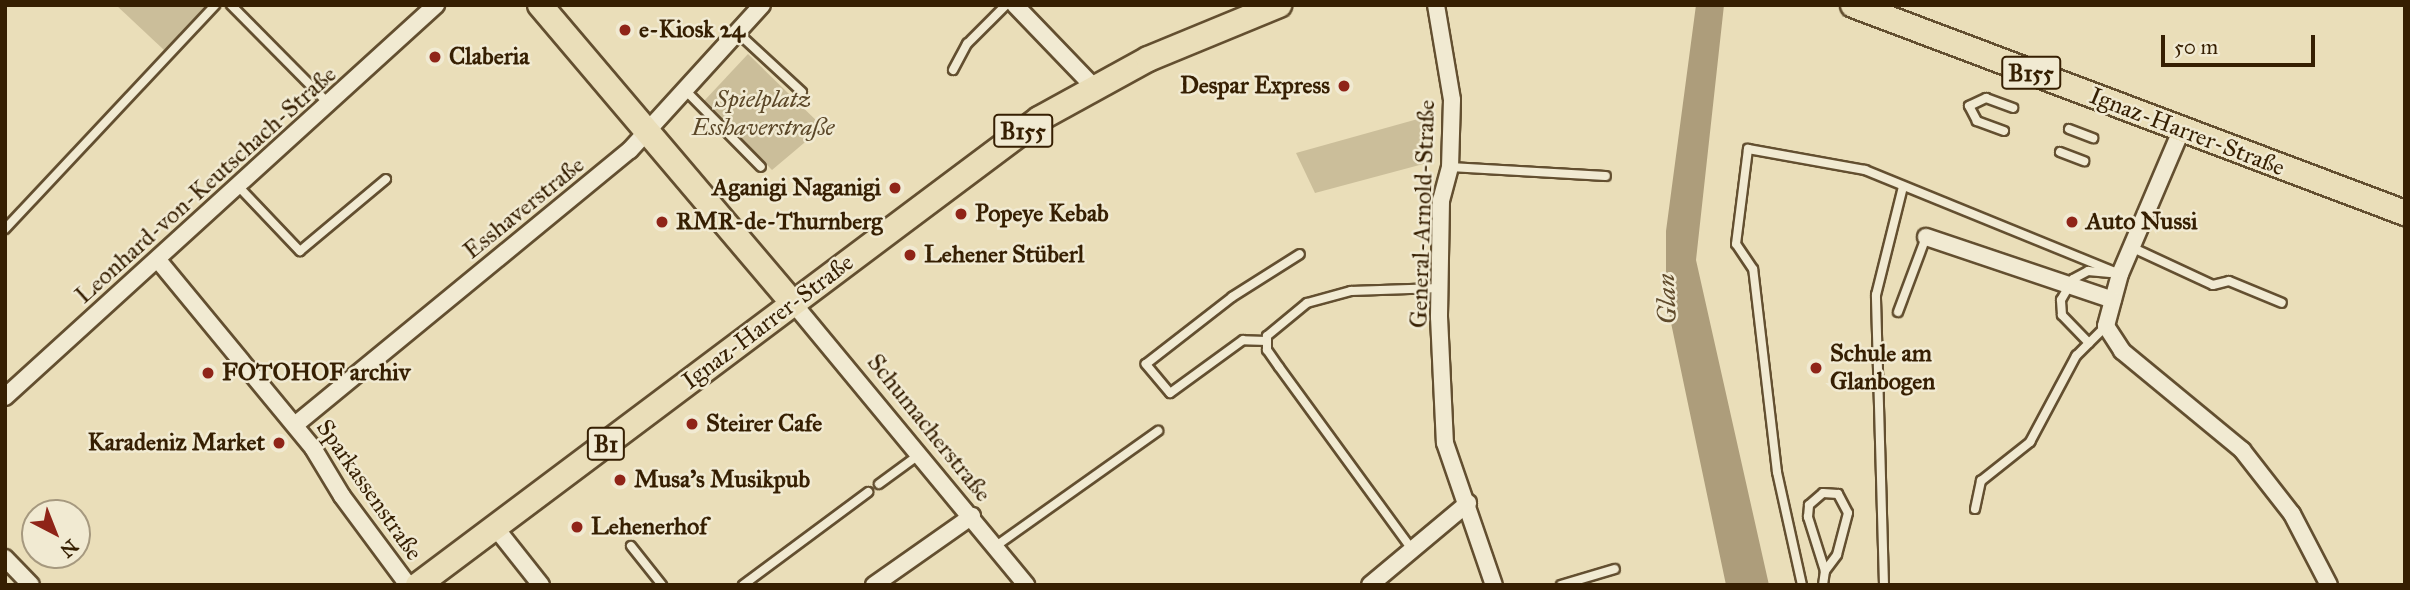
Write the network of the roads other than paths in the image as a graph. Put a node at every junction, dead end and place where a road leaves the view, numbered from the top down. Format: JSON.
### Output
{"nodes":[{"id":1,"x":215,"y":5,"type":"edge"},
{"id":2,"x":231,"y":5,"type":"edge"},
{"id":3,"x":436,"y":5,"type":"edge"},
{"id":4,"x":540,"y":5,"type":"edge"},
{"id":5,"x":762,"y":5,"type":"edge"},
{"id":6,"x":1006,"y":5,"type":"edge"},
{"id":7,"x":1015,"y":5,"type":"edge"},
{"id":8,"x":1279,"y":5,"type":"edge"},
{"id":9,"x":1436,"y":5,"type":"edge"},
{"id":10,"x":1853,"y":5,"type":"edge"},
{"id":11,"x":738,"y":33,"type":"junction"},
{"id":12,"x":953,"y":70,"type":"dead end"},
{"id":13,"x":1093,"y":86,"type":"junction"},
{"id":14,"x":687,"y":92,"type":"junction"},
{"id":15,"x":802,"y":92,"type":"dead end"},
{"id":16,"x":329,"y":104,"type":"junction"},
{"id":17,"x":2013,"y":108,"type":"dead end"},
{"id":18,"x":2069,"y":129,"type":"dead end"},
{"id":19,"x":2004,"y":131,"type":"dead end"},
{"id":20,"x":2181,"y":131,"type":"junction"},
{"id":21,"x":647,"y":134,"type":"junction"},
{"id":22,"x":2093,"y":138,"type":"dead end"},
{"id":23,"x":2060,"y":152,"type":"dead end"},
{"id":24,"x":2084,"y":161,"type":"dead end"},
{"id":25,"x":761,"y":167,"type":"dead end"},
{"id":26,"x":1450,"y":167,"type":"junction"},
{"id":27,"x":1606,"y":176,"type":"dead end"},
{"id":28,"x":386,"y":179,"type":"dead end"},
{"id":29,"x":238,"y":186,"type":"junction"},
{"id":30,"x":1903,"y":187,"type":"junction"},
{"id":31,"x":2405,"y":213,"type":"edge"},
{"id":32,"x":5,"y":229,"type":"edge"},
{"id":33,"x":1926,"y":237,"type":"joint"},
{"id":34,"x":2131,"y":247,"type":"junction"},
{"id":35,"x":1300,"y":254,"type":"dead end"},
{"id":36,"x":158,"y":260,"type":"junction"},
{"id":37,"x":2120,"y":274,"type":"junction"},
{"id":38,"x":2069,"y":285,"type":"junction"},
{"id":39,"x":1439,"y":288,"type":"junction"},
{"id":40,"x":2113,"y":300,"type":"junction"},
{"id":41,"x":793,"y":303,"type":"junction"},
{"id":42,"x":2282,"y":303,"type":"dead end"},
{"id":43,"x":1898,"y":312,"type":"dead end"},
{"id":44,"x":2106,"y":326,"type":"junction"},
{"id":45,"x":1267,"y":341,"type":"junction"},
{"id":46,"x":2089,"y":344,"type":"junction"},
{"id":47,"x":5,"y":397,"type":"edge"},
{"id":48,"x":295,"y":425,"type":"junction"},
{"id":49,"x":1158,"y":431,"type":"dead end"},
{"id":50,"x":920,"y":454,"type":"junction"},
{"id":51,"x":879,"y":484,"type":"dead end"},
{"id":52,"x":868,"y":492,"type":"dead end"},
{"id":53,"x":1468,"y":503,"type":"junction"},
{"id":54,"x":1975,"y":509,"type":"dead end"},
{"id":55,"x":972,"y":516,"type":"junction"},
{"id":56,"x":495,"y":527,"type":"junction"},
{"id":57,"x":631,"y":546,"type":"dead end"},
{"id":58,"x":996,"y":546,"type":"junction"},
{"id":59,"x":1411,"y":548,"type":"junction"},
{"id":60,"x":5,"y":558,"type":"edge"},
{"id":61,"x":1615,"y":569,"type":"dead end"},
{"id":62,"x":1825,"y":571,"type":"junction"},
{"id":63,"x":31,"y":585,"type":"edge"},
{"id":64,"x":408,"y":585,"type":"edge"},
{"id":65,"x":418,"y":585,"type":"edge"},
{"id":66,"x":541,"y":585,"type":"edge"},
{"id":67,"x":662,"y":585,"type":"edge"},
{"id":68,"x":743,"y":585,"type":"edge"},
{"id":69,"x":874,"y":585,"type":"edge"},
{"id":70,"x":1026,"y":585,"type":"edge"},
{"id":71,"x":1370,"y":585,"type":"edge"},
{"id":72,"x":1494,"y":585,"type":"edge"},
{"id":73,"x":1561,"y":585,"type":"edge"},
{"id":74,"x":1802,"y":585,"type":"edge"},
{"id":75,"x":1823,"y":585,"type":"edge"},
{"id":76,"x":1884,"y":585,"type":"edge"},
{"id":77,"x":2329,"y":585,"type":"edge"}],
"edges":[{"from":1,"to":32,"type":"lane"},
{"from":2,"to":16,"type":"lane"},
{"from":3,"to":16,"type":"street","name":"Leonhard-von-Keutschach-Straße"},
{"from":4,"to":21,"type":"main road"},
{"from":5,"to":11,"type":"street","name":"Esshaverstraße"},
{"from":6,"to":12,"type":"lane"},
{"from":7,"to":13,"type":"street"},
{"from":8,"to":13,"type":"main road","name":"Ignaz-Harrer-Straße","number":"B155"},
{"from":9,"to":26,"type":"street","name":"General-Arnold-Straße"},
{"from":10,"to":20,"type":"main road","name":"Ignaz-Harrer-Straße","number":"B155"},
{"from":11,"to":14,"type":"street","name":"Esshaverstraße"},
{"from":11,"to":15,"type":"lane"},
{"from":13,"to":41,"type":"main road","name":"Ignaz-Harrer-Straße","number":"B155"},
{"from":14,"to":21,"type":"street","name":"Esshaverstraße"},
{"from":14,"to":25,"type":"lane"},
{"from":16,"to":29,"type":"street","name":"Leonhard-von-Keutschach-Straße"},
{"from":17,"to":19,"type":"lane"},
{"from":18,"to":22,"type":"lane"},
{"from":20,"to":31,"type":"main road","name":"Ignaz-Harrer-Straße","number":"B155"},
{"from":20,"to":34,"type":"street"},
{"from":21,"to":41,"type":"main road"},
{"from":21,"to":48,"type":"street","name":"Esshaverstraße"},
{"from":23,"to":24,"type":"lane"},
{"from":26,"to":27,"type":"lane"},
{"from":26,"to":39,"type":"street","name":"General-Arnold-Straße"},
{"from":28,"to":29,"type":"lane"},
{"from":29,"to":36,"type":"street","name":"Leonhard-von-Keutschach-Straße"},
{"from":30,"to":37,"type":"lane"},
{"from":30,"to":74,"type":"lane"},
{"from":30,"to":76,"type":"lane"},
{"from":33,"to":38,"type":"street"},
{"from":33,"to":43,"type":"lane"},
{"from":34,"to":37,"type":"street"},
{"from":34,"to":42,"type":"lane"},
{"from":35,"to":45,"type":"lane"},
{"from":36,"to":47,"type":"street","name":"Leonhard-von-Keutschach-Straße"},
{"from":36,"to":48,"type":"street","name":"Sparkassenstraße"},
{"from":37,"to":38,"type":"lane"},
{"from":37,"to":40,"type":"street"},
{"from":38,"to":40,"type":"street"},
{"from":38,"to":46,"type":"lane"},
{"from":39,"to":45,"type":"lane"},
{"from":39,"to":53,"type":"street","name":"General-Arnold-Straße"},
{"from":40,"to":44,"type":"street"},
{"from":41,"to":50,"type":"street","name":"Schumacherstraße"},
{"from":41,"to":56,"type":"main road","name":"Ignaz-Harrer-Straße","number":"B1"},
{"from":44,"to":46,"type":"lane"},
{"from":44,"to":77,"type":"street"},
{"from":45,"to":59,"type":"lane"},
{"from":46,"to":54,"type":"lane"},
{"from":48,"to":64,"type":"street","name":"Sparkassenstraße"},
{"from":49,"to":58,"type":"lane"},
{"from":50,"to":51,"type":"lane"},
{"from":50,"to":55,"type":"street","name":"Schumacherstraße"},
{"from":52,"to":68,"type":"lane"},
{"from":53,"to":59,"type":"street"},
{"from":53,"to":72,"type":"street","name":"General-Arnold-Straße"},
{"from":55,"to":58,"type":"street","name":"Schumacherstraße"},
{"from":55,"to":69,"type":"street"},
{"from":56,"to":65,"type":"main road","name":"Ignaz-Harrer-Straße","number":"B1"},
{"from":56,"to":66,"type":"street"},
{"from":57,"to":67,"type":"lane"},
{"from":58,"to":70,"type":"street","name":"Schumacherstraße"},
{"from":59,"to":71,"type":"street"},
{"from":60,"to":63,"type":"street"},
{"from":61,"to":73,"type":"lane"},
{"from":62,"to":62,"type":"lane"},
{"from":62,"to":75,"type":"lane"}]}
